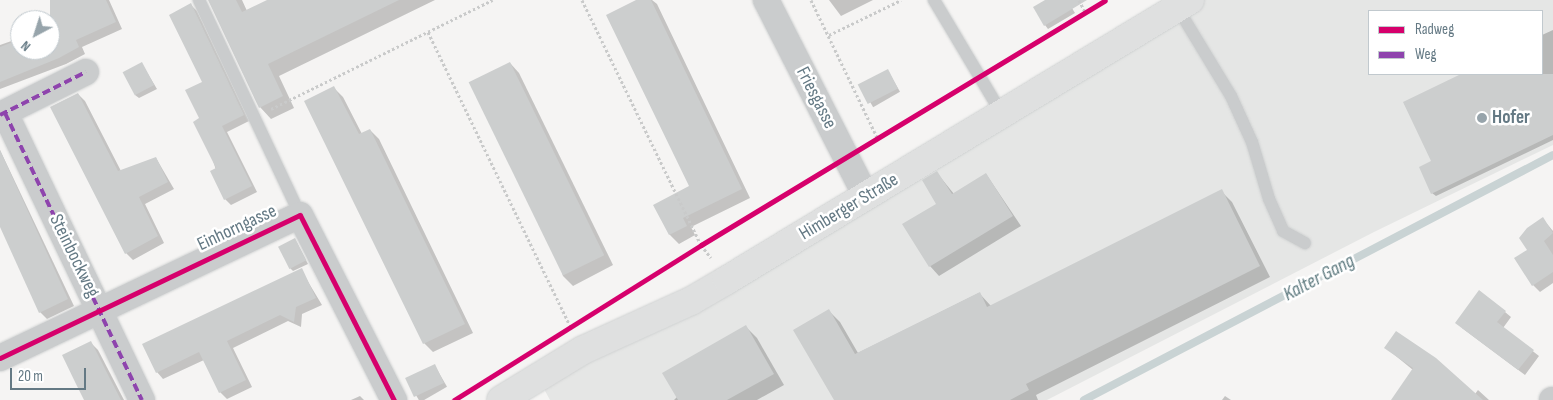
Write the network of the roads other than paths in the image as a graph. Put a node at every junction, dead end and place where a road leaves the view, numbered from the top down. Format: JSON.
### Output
{"nodes":[{"id":1,"x":199,"y":0,"type":"edge"},
{"id":2,"x":766,"y":0,"type":"edge"},
{"id":3,"x":934,"y":0,"type":"edge"},
{"id":4,"x":1184,"y":4,"type":"edge"},
{"id":5,"x":86,"y":72,"type":"dead end"},
{"id":6,"x":2,"y":114,"type":"edge"},
{"id":7,"x":1002,"y":114,"type":"junction"},
{"id":8,"x":866,"y":196,"type":"junction"},
{"id":9,"x":300,"y":215,"type":"junction"},
{"id":10,"x":1305,"y":243,"type":"dead end"},
{"id":11,"x":99,"y":309,"type":"junction"},
{"id":12,"x":0,"y":358,"type":"edge"},
{"id":13,"x":530,"y":392,"type":"edge"},
{"id":14,"x":142,"y":400,"type":"edge"},
{"id":15,"x":394,"y":400,"type":"edge"},
{"id":16,"x":501,"y":400,"type":"edge"}],
"edges":[{"from":1,"to":9,"type":"lane","name":"Einhorngasse"},
{"from":2,"to":8,"type":"street","name":"Friesgasse"},
{"from":3,"to":7,"type":"lane"},
{"from":4,"to":7,"type":"main road","name":"Himberger Straße"},
{"from":4,"to":10,"type":"lane"},
{"from":5,"to":6,"type":"street"},
{"from":6,"to":11,"type":"street","name":"Steinbockweg"},
{"from":7,"to":8,"type":"main road","name":"Himberger Straße"},
{"from":8,"to":13,"type":"main road","name":"Himberger Straße"},
{"from":9,"to":11,"type":"street","name":"Einhorngasse"},
{"from":9,"to":15,"type":"street","name":"Einhorngasse"},
{"from":11,"to":12,"type":"street","name":"Einhorngasse"},
{"from":11,"to":14,"type":"street","name":"Steinbockweg"},
{"from":13,"to":16,"type":"main road","name":"Himberger Straße"}]}
